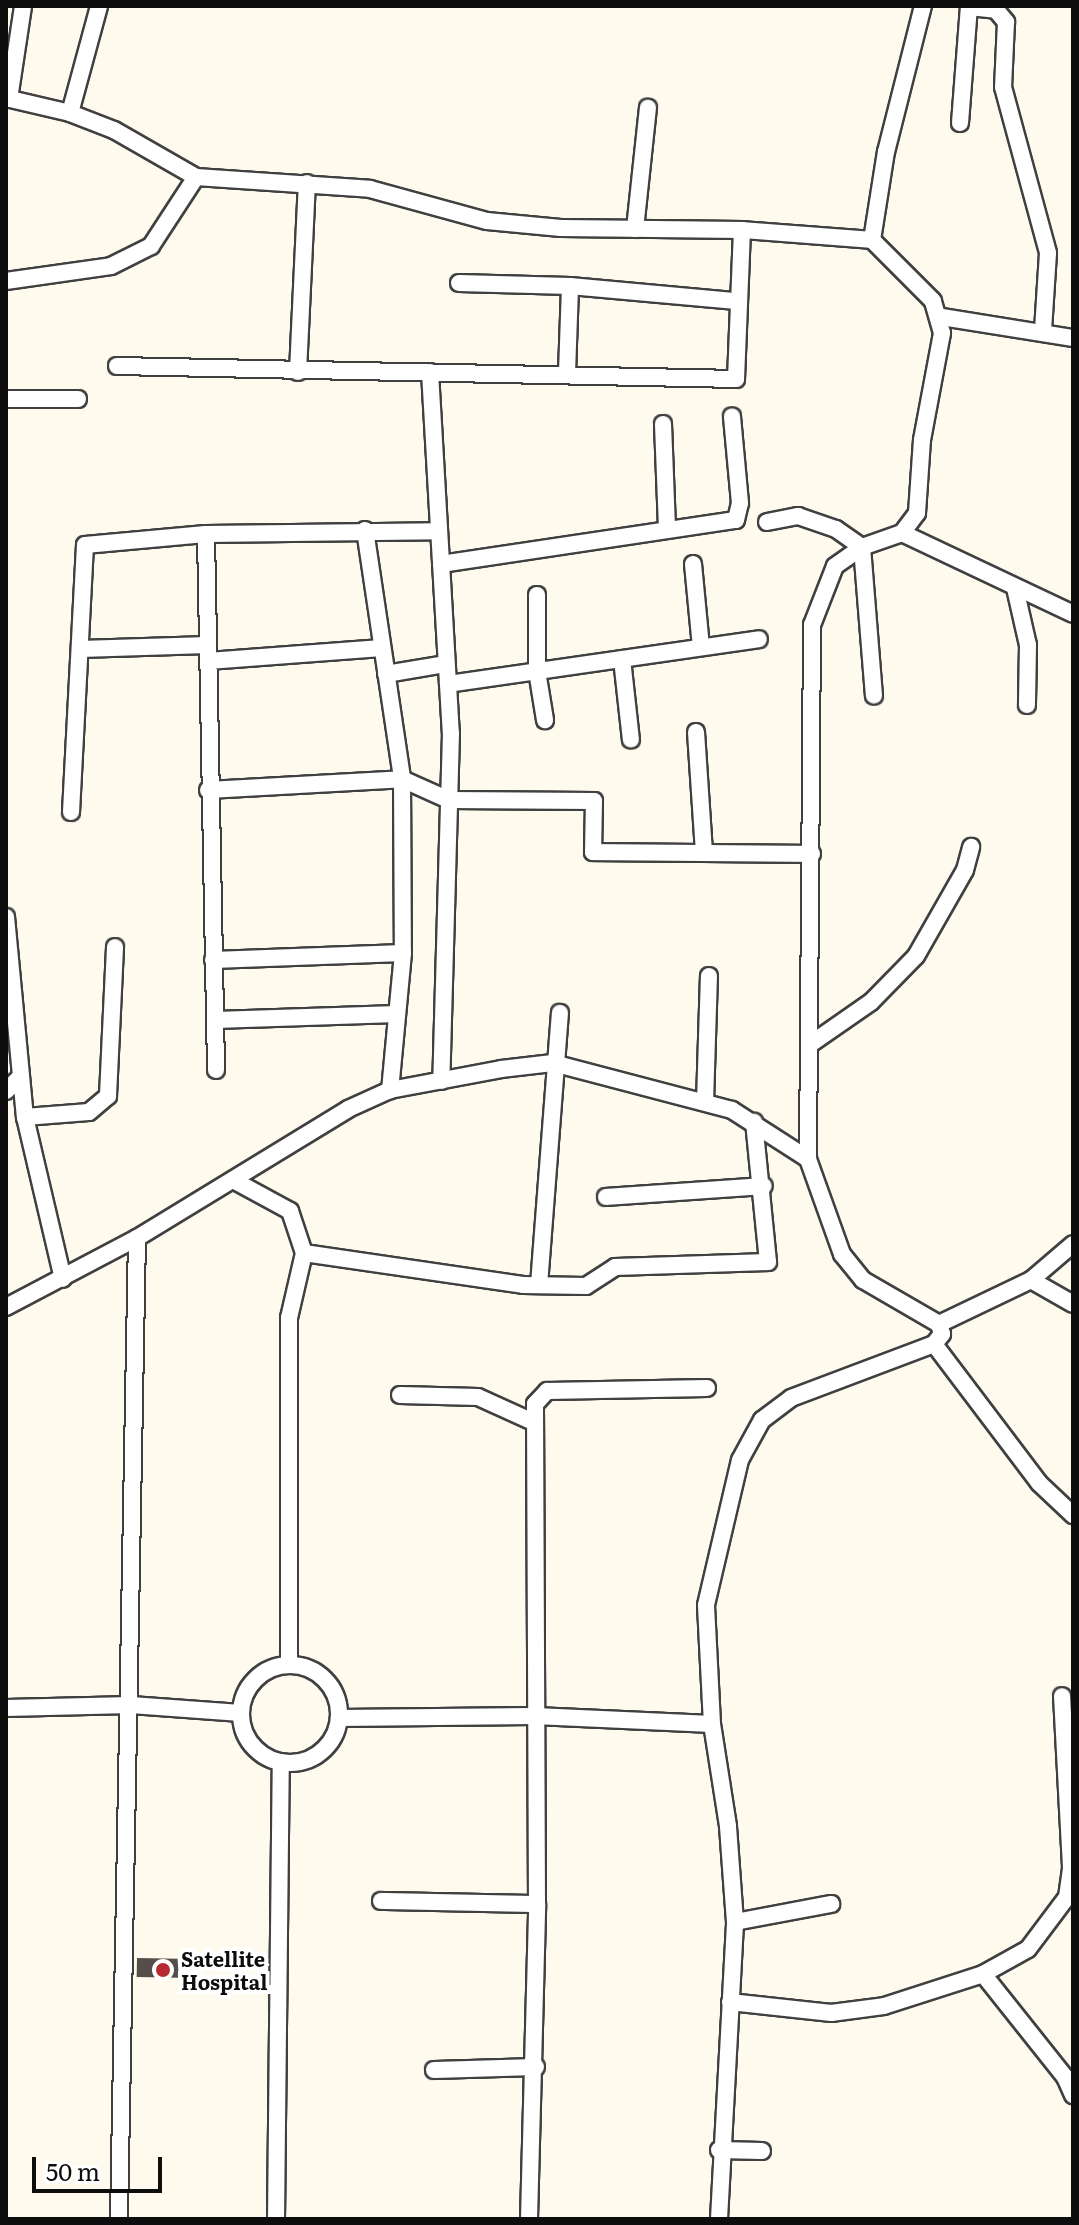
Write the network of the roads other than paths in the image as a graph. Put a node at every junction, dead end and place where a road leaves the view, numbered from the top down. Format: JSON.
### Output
{"nodes":[{"id":1,"x":23,"y":6,"type":"edge"},
{"id":2,"x":99,"y":6,"type":"edge"},
{"id":3,"x":923,"y":6,"type":"edge"},
{"id":4,"x":969,"y":6,"type":"edge"},
{"id":5,"x":8,"y":99,"type":"edge"},
{"id":6,"x":648,"y":108,"type":"dead end"},
{"id":7,"x":70,"y":113,"type":"junction"},
{"id":8,"x":960,"y":123,"type":"dead end"},
{"id":9,"x":196,"y":177,"type":"junction"},
{"id":10,"x":307,"y":183,"type":"junction"},
{"id":11,"x":635,"y":229,"type":"junction"},
{"id":12,"x":742,"y":230,"type":"junction"},
{"id":13,"x":872,"y":240,"type":"junction"},
{"id":14,"x":6,"y":281,"type":"edge"},
{"id":15,"x":459,"y":283,"type":"dead end"},
{"id":16,"x":570,"y":286,"type":"junction"},
{"id":17,"x":736,"y":301,"type":"junction"},
{"id":18,"x":942,"y":317,"type":"junction"},
{"id":19,"x":1043,"y":330,"type":"junction"},
{"id":20,"x":1073,"y":338,"type":"edge"},
{"id":21,"x":117,"y":366,"type":"dead end"},
{"id":22,"x":298,"y":372,"type":"junction"},
{"id":23,"x":430,"y":372,"type":"junction"},
{"id":24,"x":567,"y":373,"type":"junction"},
{"id":25,"x":6,"y":399,"type":"edge"},
{"id":26,"x":78,"y":399,"type":"dead end"},
{"id":27,"x":732,"y":416,"type":"dead end"},
{"id":28,"x":663,"y":424,"type":"dead end"},
{"id":29,"x":767,"y":522,"type":"dead end"},
{"id":30,"x":667,"y":527,"type":"junction"},
{"id":31,"x":365,"y":530,"type":"junction"},
{"id":32,"x":439,"y":531,"type":"junction"},
{"id":33,"x":902,"y":533,"type":"junction"},
{"id":34,"x":206,"y":534,"type":"junction"},
{"id":35,"x":862,"y":547,"type":"junction"},
{"id":36,"x":441,"y":564,"type":"junction"},
{"id":37,"x":693,"y":564,"type":"dead end"},
{"id":38,"x":1015,"y":588,"type":"junction"},
{"id":39,"x":537,"y":595,"type":"dead end"},
{"id":40,"x":1073,"y":614,"type":"edge"},
{"id":41,"x":759,"y":639,"type":"dead end"},
{"id":42,"x":701,"y":647,"type":"junction"},
{"id":43,"x":382,"y":648,"type":"junction"},
{"id":44,"x":80,"y":649,"type":"junction"},
{"id":45,"x":208,"y":653,"type":"junction"},
{"id":46,"x":622,"y":659,"type":"junction"},
{"id":47,"x":446,"y":664,"type":"junction"},
{"id":48,"x":537,"y":671,"type":"junction"},
{"id":49,"x":386,"y":674,"type":"junction"},
{"id":50,"x":448,"y":684,"type":"junction"},
{"id":51,"x":874,"y":696,"type":"dead end"},
{"id":52,"x":1027,"y":705,"type":"dead end"},
{"id":53,"x":545,"y":720,"type":"dead end"},
{"id":54,"x":696,"y":732,"type":"dead end"},
{"id":55,"x":631,"y":740,"type":"dead end"},
{"id":56,"x":402,"y":779,"type":"junction"},
{"id":57,"x":208,"y":790,"type":"junction"},
{"id":58,"x":449,"y":800,"type":"junction"},
{"id":59,"x":71,"y":812,"type":"dead end"},
{"id":60,"x":971,"y":847,"type":"dead end"},
{"id":61,"x":704,"y":853,"type":"junction"},
{"id":62,"x":812,"y":854,"type":"junction"},
{"id":63,"x":6,"y":917,"type":"edge"},
{"id":64,"x":115,"y":947,"type":"dead end"},
{"id":65,"x":403,"y":953,"type":"junction"},
{"id":66,"x":213,"y":960,"type":"junction"},
{"id":67,"x":709,"y":976,"type":"dead end"},
{"id":68,"x":560,"y":1013,"type":"dead end"},
{"id":69,"x":397,"y":1014,"type":"junction"},
{"id":70,"x":215,"y":1020,"type":"junction"},
{"id":71,"x":812,"y":1043,"type":"junction"},
{"id":72,"x":553,"y":1063,"type":"junction"},
{"id":73,"x":216,"y":1070,"type":"dead end"},
{"id":74,"x":21,"y":1076,"type":"junction"},
{"id":75,"x":441,"y":1081,"type":"junction"},
{"id":76,"x":390,"y":1090,"type":"junction"},
{"id":77,"x":6,"y":1091,"type":"edge"},
{"id":78,"x":705,"y":1102,"type":"junction"},
{"id":79,"x":25,"y":1117,"type":"junction"},
{"id":80,"x":754,"y":1122,"type":"junction"},
{"id":81,"x":808,"y":1159,"type":"junction"},
{"id":82,"x":233,"y":1180,"type":"junction"},
{"id":83,"x":764,"y":1186,"type":"junction"},
{"id":84,"x":606,"y":1197,"type":"dead end"},
{"id":85,"x":137,"y":1238,"type":"junction"},
{"id":86,"x":1073,"y":1244,"type":"edge"},
{"id":87,"x":304,"y":1253,"type":"junction"},
{"id":88,"x":63,"y":1279,"type":"junction"},
{"id":89,"x":1031,"y":1280,"type":"junction"},
{"id":90,"x":539,"y":1285,"type":"junction"},
{"id":91,"x":1073,"y":1304,"type":"edge"},
{"id":92,"x":6,"y":1307,"type":"edge"},
{"id":93,"x":939,"y":1324,"type":"junction"},
{"id":94,"x":934,"y":1344,"type":"junction"},
{"id":95,"x":707,"y":1388,"type":"dead end"},
{"id":96,"x":400,"y":1395,"type":"dead end"},
{"id":97,"x":533,"y":1422,"type":"junction"},
{"id":98,"x":1073,"y":1515,"type":"edge"},
{"id":99,"x":289,"y":1665,"type":"junction"},
{"id":100,"x":1062,"y":1696,"type":"dead end"},
{"id":101,"x":131,"y":1705,"type":"junction"},
{"id":102,"x":6,"y":1708,"type":"edge"},
{"id":103,"x":241,"y":1713,"type":"junction"},
{"id":104,"x":535,"y":1716,"type":"junction"},
{"id":105,"x":339,"y":1718,"type":"junction"},
{"id":106,"x":712,"y":1724,"type":"junction"},
{"id":107,"x":281,"y":1762,"type":"junction"},
{"id":108,"x":1072,"y":1866,"type":"edge"},
{"id":109,"x":381,"y":1901,"type":"dead end"},
{"id":110,"x":537,"y":1904,"type":"junction"},
{"id":111,"x":831,"y":1904,"type":"dead end"},
{"id":112,"x":735,"y":1922,"type":"junction"},
{"id":113,"x":983,"y":1974,"type":"junction"},
{"id":114,"x":730,"y":2002,"type":"junction"},
{"id":115,"x":536,"y":2067,"type":"junction"},
{"id":116,"x":434,"y":2070,"type":"dead end"},
{"id":117,"x":1073,"y":2095,"type":"edge"},
{"id":118,"x":719,"y":2150,"type":"junction"},
{"id":119,"x":762,"y":2151,"type":"dead end"},
{"id":120,"x":119,"y":2219,"type":"edge"},
{"id":121,"x":276,"y":2219,"type":"edge"},
{"id":122,"x":529,"y":2219,"type":"edge"},
{"id":123,"x":719,"y":2219,"type":"edge"}],
"edges":[{"from":1,"to":5,"type":"street"},
{"from":2,"to":7,"type":"street"},
{"from":3,"to":13,"type":"street"},
{"from":4,"to":8,"type":"street"},
{"from":4,"to":19,"type":"street"},
{"from":5,"to":7,"type":"street"},
{"from":6,"to":11,"type":"street"},
{"from":7,"to":9,"type":"street"},
{"from":9,"to":10,"type":"street"},
{"from":9,"to":14,"type":"street"},
{"from":10,"to":11,"type":"street"},
{"from":10,"to":22,"type":"street"},
{"from":11,"to":12,"type":"street"},
{"from":12,"to":13,"type":"street"},
{"from":12,"to":17,"type":"street"},
{"from":13,"to":18,"type":"street"},
{"from":15,"to":16,"type":"street"},
{"from":16,"to":17,"type":"street"},
{"from":16,"to":24,"type":"street"},
{"from":17,"to":24,"type":"street"},
{"from":18,"to":19,"type":"street"},
{"from":18,"to":33,"type":"street"},
{"from":19,"to":20,"type":"street"},
{"from":21,"to":22,"type":"street"},
{"from":22,"to":23,"type":"street"},
{"from":23,"to":24,"type":"street"},
{"from":23,"to":32,"type":"street"},
{"from":25,"to":26,"type":"street"},
{"from":27,"to":30,"type":"street"},
{"from":28,"to":30,"type":"street"},
{"from":29,"to":35,"type":"street"},
{"from":30,"to":36,"type":"street"},
{"from":31,"to":32,"type":"street"},
{"from":31,"to":34,"type":"street"},
{"from":31,"to":43,"type":"street"},
{"from":32,"to":36,"type":"street"},
{"from":33,"to":35,"type":"street"},
{"from":33,"to":38,"type":"street"},
{"from":34,"to":44,"type":"street"},
{"from":34,"to":45,"type":"street"},
{"from":35,"to":51,"type":"street"},
{"from":35,"to":62,"type":"street"},
{"from":36,"to":47,"type":"street"},
{"from":37,"to":42,"type":"street"},
{"from":38,"to":40,"type":"street"},
{"from":38,"to":52,"type":"street"},
{"from":39,"to":48,"type":"street"},
{"from":41,"to":42,"type":"street"},
{"from":42,"to":46,"type":"street"},
{"from":43,"to":45,"type":"street"},
{"from":43,"to":49,"type":"street"},
{"from":44,"to":45,"type":"street"},
{"from":44,"to":59,"type":"street"},
{"from":45,"to":57,"type":"street"},
{"from":46,"to":48,"type":"street"},
{"from":46,"to":55,"type":"street"},
{"from":47,"to":49,"type":"street"},
{"from":47,"to":50,"type":"street"},
{"from":48,"to":50,"type":"street"},
{"from":48,"to":53,"type":"street"},
{"from":49,"to":56,"type":"street"},
{"from":50,"to":58,"type":"street"},
{"from":54,"to":61,"type":"street"},
{"from":56,"to":57,"type":"street"},
{"from":56,"to":58,"type":"street"},
{"from":56,"to":65,"type":"street"},
{"from":57,"to":66,"type":"street"},
{"from":58,"to":61,"type":"street"},
{"from":58,"to":75,"type":"street"},
{"from":60,"to":71,"type":"street"},
{"from":61,"to":62,"type":"street"},
{"from":62,"to":71,"type":"street"},
{"from":63,"to":74,"type":"street"},
{"from":64,"to":79,"type":"street"},
{"from":65,"to":66,"type":"street"},
{"from":65,"to":69,"type":"street"},
{"from":66,"to":70,"type":"street"},
{"from":67,"to":78,"type":"street"},
{"from":68,"to":72,"type":"street"},
{"from":69,"to":70,"type":"street"},
{"from":69,"to":76,"type":"street"},
{"from":70,"to":73,"type":"street"},
{"from":71,"to":81,"type":"street"},
{"from":72,"to":75,"type":"street"},
{"from":72,"to":78,"type":"street"},
{"from":72,"to":90,"type":"street"},
{"from":74,"to":77,"type":"street"},
{"from":74,"to":79,"type":"street"},
{"from":75,"to":76,"type":"street"},
{"from":76,"to":82,"type":"street"},
{"from":78,"to":80,"type":"street"},
{"from":79,"to":88,"type":"street"},
{"from":80,"to":81,"type":"street"},
{"from":80,"to":83,"type":"street"},
{"from":81,"to":93,"type":"street"},
{"from":82,"to":85,"type":"street"},
{"from":82,"to":87,"type":"street"},
{"from":83,"to":84,"type":"street"},
{"from":83,"to":90,"type":"street"},
{"from":85,"to":88,"type":"street"},
{"from":85,"to":101,"type":"street"},
{"from":86,"to":89,"type":"street"},
{"from":87,"to":90,"type":"street"},
{"from":87,"to":99,"type":"street"},
{"from":88,"to":92,"type":"street"},
{"from":89,"to":91,"type":"street"},
{"from":89,"to":93,"type":"street"},
{"from":93,"to":94,"type":"street"},
{"from":94,"to":98,"type":"street"},
{"from":94,"to":106,"type":"street"},
{"from":95,"to":97,"type":"street"},
{"from":96,"to":97,"type":"street"},
{"from":97,"to":104,"type":"street"},
{"from":99,"to":103,"type":"street"},
{"from":99,"to":105,"type":"street"},
{"from":100,"to":108,"type":"street"},
{"from":101,"to":102,"type":"street"},
{"from":101,"to":103,"type":"street"},
{"from":101,"to":120,"type":"street"},
{"from":103,"to":107,"type":"street"},
{"from":104,"to":105,"type":"street"},
{"from":104,"to":106,"type":"street"},
{"from":104,"to":110,"type":"street"},
{"from":105,"to":107,"type":"street"},
{"from":106,"to":112,"type":"street"},
{"from":107,"to":121,"type":"street"},
{"from":108,"to":113,"type":"street"},
{"from":109,"to":110,"type":"street"},
{"from":110,"to":115,"type":"street"},
{"from":111,"to":112,"type":"street"},
{"from":112,"to":114,"type":"street"},
{"from":113,"to":114,"type":"street"},
{"from":113,"to":117,"type":"street"},
{"from":114,"to":118,"type":"street"},
{"from":115,"to":116,"type":"street"},
{"from":115,"to":122,"type":"street"},
{"from":118,"to":119,"type":"street"},
{"from":118,"to":123,"type":"street"}]}
